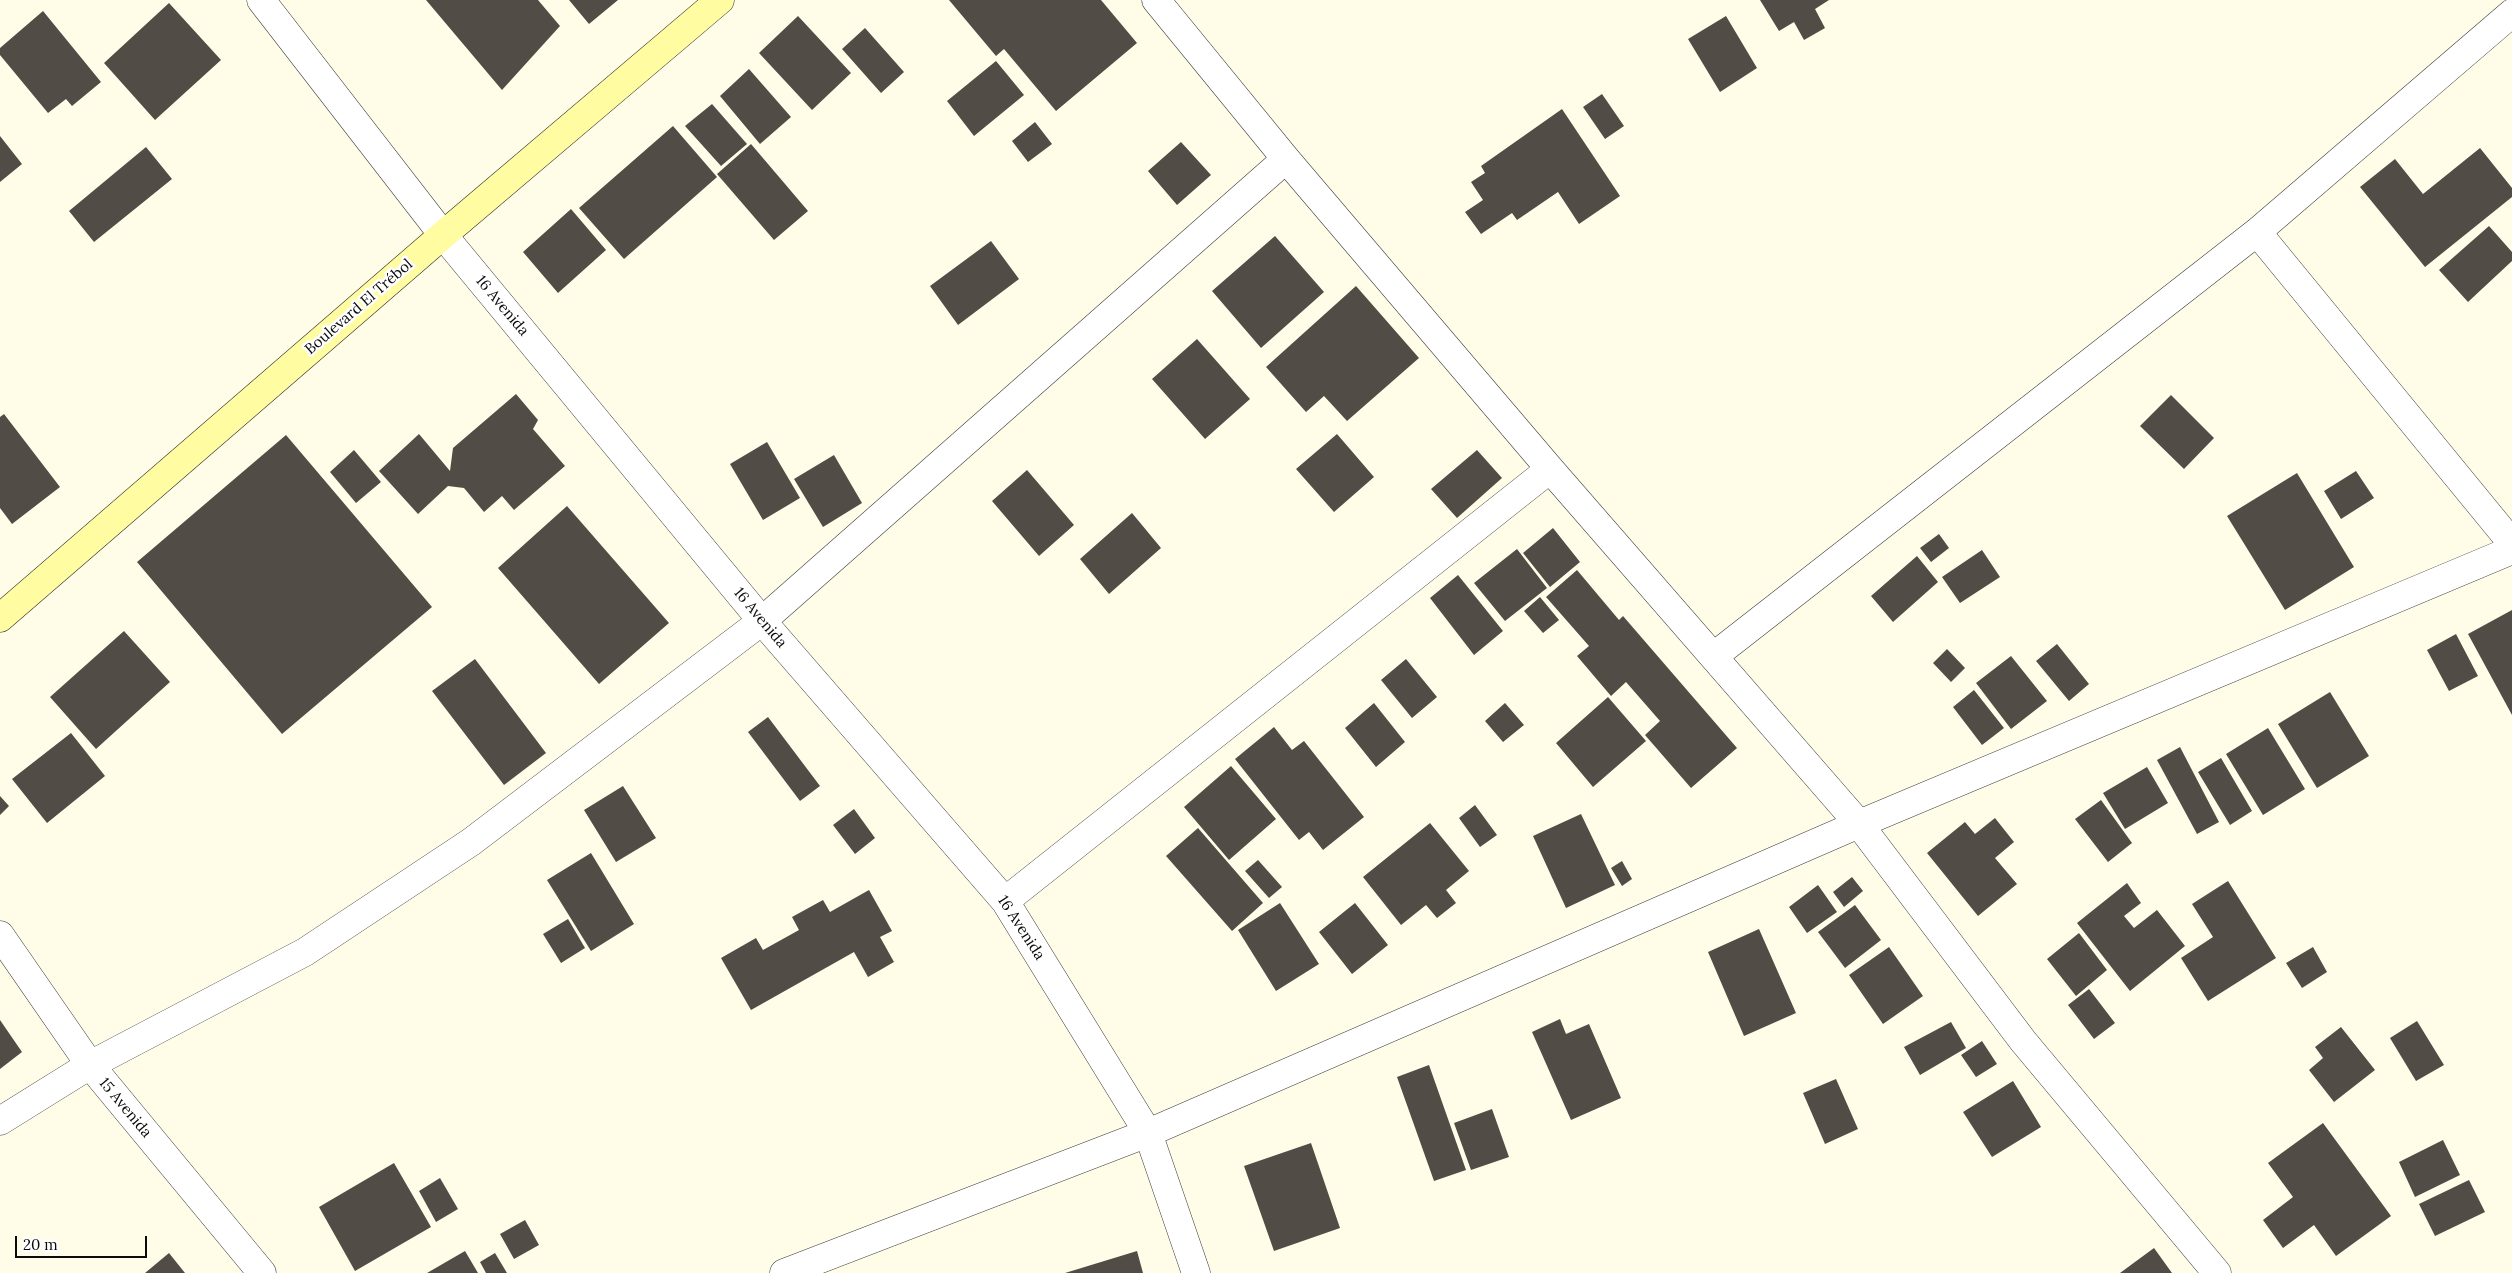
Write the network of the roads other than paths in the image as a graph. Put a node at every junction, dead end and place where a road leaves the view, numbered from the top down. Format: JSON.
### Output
{"nodes":[{"id":1,"x":261,"y":0,"type":"edge"},
{"id":2,"x":720,"y":0,"type":"edge"},
{"id":3,"x":1156,"y":0,"type":"edge"},
{"id":4,"x":2512,"y":14,"type":"edge"},
{"id":5,"x":1286,"y":159,"type":"junction"},
{"id":6,"x":2257,"y":232,"type":"junction"},
{"id":7,"x":443,"y":235,"type":"junction"},
{"id":8,"x":1550,"y":469,"type":"junction"},
{"id":9,"x":2512,"y":543,"type":"edge"},
{"id":10,"x":2512,"y":550,"type":"edge"},
{"id":11,"x":0,"y":618,"type":"edge"},
{"id":12,"x":762,"y":620,"type":"junction"},
{"id":13,"x":1714,"y":656,"type":"junction"},
{"id":14,"x":1859,"y":824,"type":"junction"},
{"id":15,"x":1005,"y":901,"type":"junction"},
{"id":16,"x":0,"y":934,"type":"edge"},
{"id":17,"x":90,"y":1065,"type":"junction"},
{"id":18,"x":0,"y":1121,"type":"edge"},
{"id":19,"x":1148,"y":1133,"type":"junction"},
{"id":20,"x":262,"y":1273,"type":"edge"},
{"id":21,"x":784,"y":1273,"type":"edge"},
{"id":22,"x":1196,"y":1273,"type":"edge"},
{"id":23,"x":2217,"y":1273,"type":"edge"}],
"edges":[{"from":1,"to":7,"type":"street","name":"16 Avenida"},
{"from":2,"to":7,"type":"main road","name":"Boulevard El Trébol"},
{"from":3,"to":5,"type":"street"},
{"from":4,"to":6,"type":"street"},
{"from":5,"to":8,"type":"street"},
{"from":5,"to":12,"type":"street"},
{"from":6,"to":9,"type":"street"},
{"from":6,"to":13,"type":"street"},
{"from":7,"to":11,"type":"main road","name":"Boulevard El Trébol"},
{"from":7,"to":12,"type":"street","name":"16 Avenida"},
{"from":8,"to":13,"type":"street"},
{"from":8,"to":15,"type":"street"},
{"from":10,"to":14,"type":"street"},
{"from":12,"to":15,"type":"street","name":"16 Avenida"},
{"from":12,"to":17,"type":"street"},
{"from":13,"to":14,"type":"street"},
{"from":14,"to":19,"type":"street"},
{"from":14,"to":23,"type":"street"},
{"from":15,"to":19,"type":"street","name":"16 Avenida"},
{"from":16,"to":17,"type":"street","name":"15 Avenida"},
{"from":17,"to":18,"type":"street"},
{"from":17,"to":20,"type":"street","name":"15 Avenida"},
{"from":19,"to":21,"type":"street"},
{"from":19,"to":22,"type":"street","name":"16 Avenida"}]}
